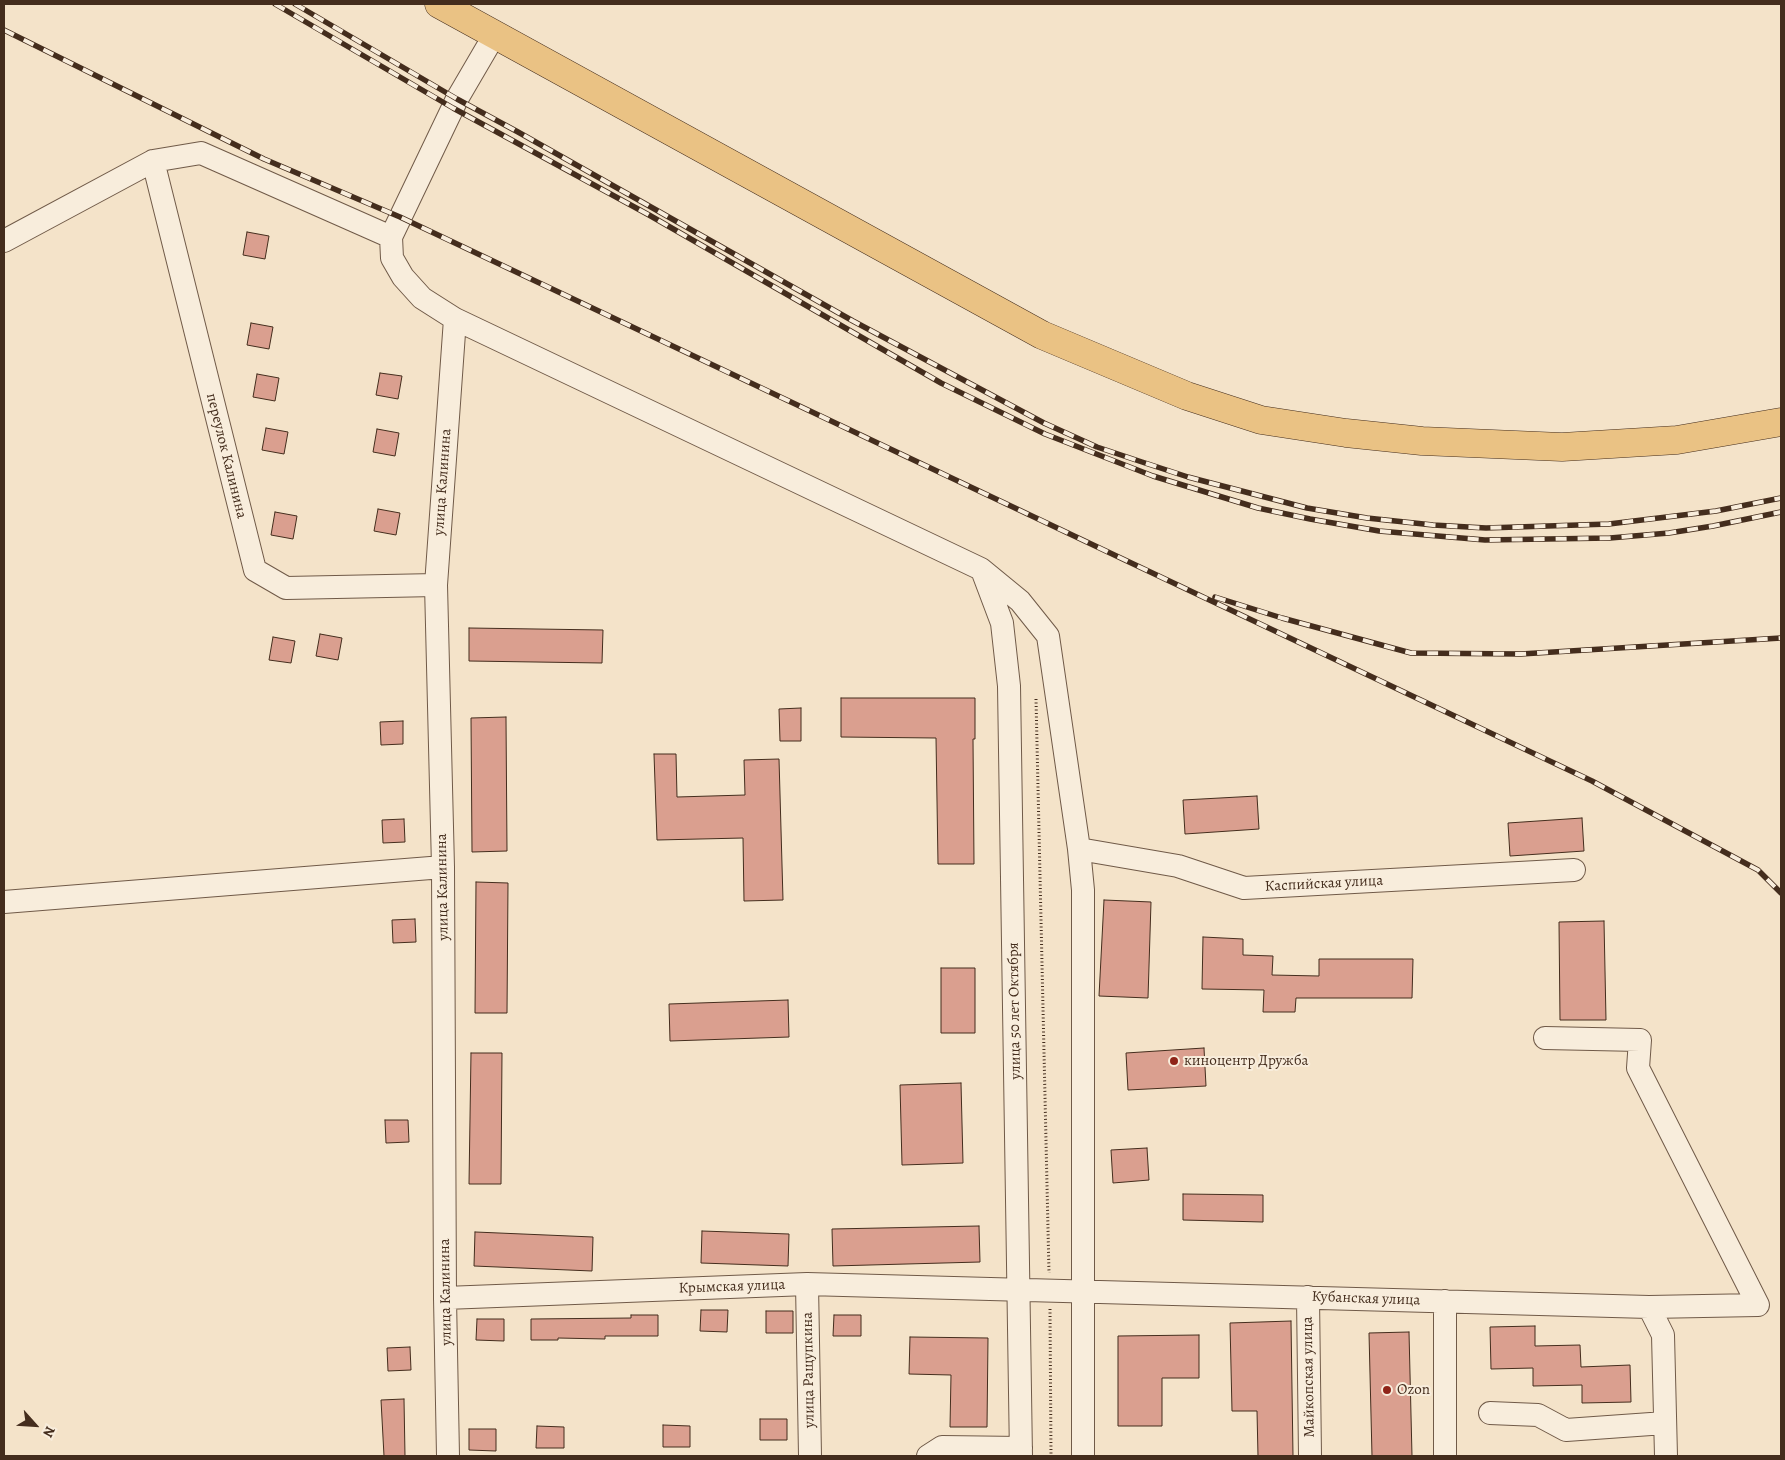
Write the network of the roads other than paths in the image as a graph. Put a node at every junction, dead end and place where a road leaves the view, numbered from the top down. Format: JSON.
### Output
{"nodes":[{"id":1,"x":439,"y":4,"type":"edge"},
{"id":2,"x":494,"y":34,"type":"junction"},
{"id":3,"x":153,"y":161,"type":"junction"},
{"id":4,"x":391,"y":237,"type":"junction"},
{"id":5,"x":4,"y":241,"type":"edge"},
{"id":6,"x":455,"y":319,"type":"junction"},
{"id":7,"x":1781,"y":422,"type":"edge"},
{"id":8,"x":981,"y":569,"type":"junction"},
{"id":9,"x":436,"y":585,"type":"junction"},
{"id":10,"x":1080,"y":849,"type":"junction"},
{"id":11,"x":443,"y":867,"type":"junction"},
{"id":12,"x":1574,"y":870,"type":"dead end"},
{"id":13,"x":4,"y":902,"type":"edge"},
{"id":14,"x":1545,"y":1038,"type":"dead end"},
{"id":15,"x":807,"y":1284,"type":"junction"},
{"id":16,"x":1019,"y":1289,"type":"junction"},
{"id":17,"x":1049,"y":1290,"type":"joint"},
{"id":18,"x":1082,"y":1291,"type":"junction"},
{"id":19,"x":1308,"y":1297,"type":"junction"},
{"id":20,"x":445,"y":1298,"type":"junction"},
{"id":21,"x":1444,"y":1301,"type":"junction"},
{"id":22,"x":1649,"y":1307,"type":"junction"},
{"id":23,"x":1490,"y":1413,"type":"dead end"},
{"id":24,"x":1665,"y":1423,"type":"junction"},
{"id":25,"x":1021,"y":1452,"type":"edge"},
{"id":26,"x":448,"y":1456,"type":"edge"},
{"id":27,"x":810,"y":1456,"type":"edge"},
{"id":28,"x":928,"y":1456,"type":"edge"},
{"id":29,"x":1083,"y":1456,"type":"edge"},
{"id":30,"x":1310,"y":1456,"type":"edge"},
{"id":31,"x":1445,"y":1456,"type":"edge"},
{"id":32,"x":1666,"y":1456,"type":"edge"}],
"edges":[{"from":1,"to":2,"type":"main road"},
{"from":2,"to":4,"type":"street"},
{"from":2,"to":7,"type":"main road"},
{"from":3,"to":4,"type":"street"},
{"from":3,"to":5,"type":"street"},
{"from":3,"to":9,"type":"street","name":"переулок Калинина"},
{"from":4,"to":6,"type":"street"},
{"from":6,"to":8,"type":"street"},
{"from":6,"to":9,"type":"street","name":"улица Калинина"},
{"from":8,"to":10,"type":"street"},
{"from":8,"to":16,"type":"street","name":"улица 50 лет Октября"},
{"from":9,"to":11,"type":"street","name":"улица Калинина"},
{"from":10,"to":12,"type":"street","name":"Каспийская улица"},
{"from":10,"to":18,"type":"street"},
{"from":11,"to":13,"type":"street"},
{"from":11,"to":20,"type":"street","name":"улица Калинина"},
{"from":14,"to":22,"type":"street","name":"Кубанская улица"},
{"from":15,"to":16,"type":"street","name":"Крымская улица"},
{"from":15,"to":20,"type":"street","name":"Крымская улица"},
{"from":15,"to":27,"type":"street","name":"улица Ращупкина"},
{"from":16,"to":17,"type":"street","name":"Крымская улица"},
{"from":16,"to":25,"type":"street","name":"улица 50 лет Октября"},
{"from":17,"to":18,"type":"street","name":"Кубанская улица"},
{"from":18,"to":19,"type":"street","name":"Кубанская улица"},
{"from":18,"to":29,"type":"street"},
{"from":19,"to":21,"type":"street","name":"Кубанская улица"},
{"from":19,"to":30,"type":"street","name":"Майкопская улица"},
{"from":20,"to":26,"type":"street","name":"улица Калинина"},
{"from":21,"to":22,"type":"street","name":"Кубанская улица"},
{"from":21,"to":31,"type":"street"},
{"from":22,"to":24,"type":"street"},
{"from":23,"to":24,"type":"street"},
{"from":24,"to":32,"type":"street"},
{"from":25,"to":28,"type":"street"}]}
